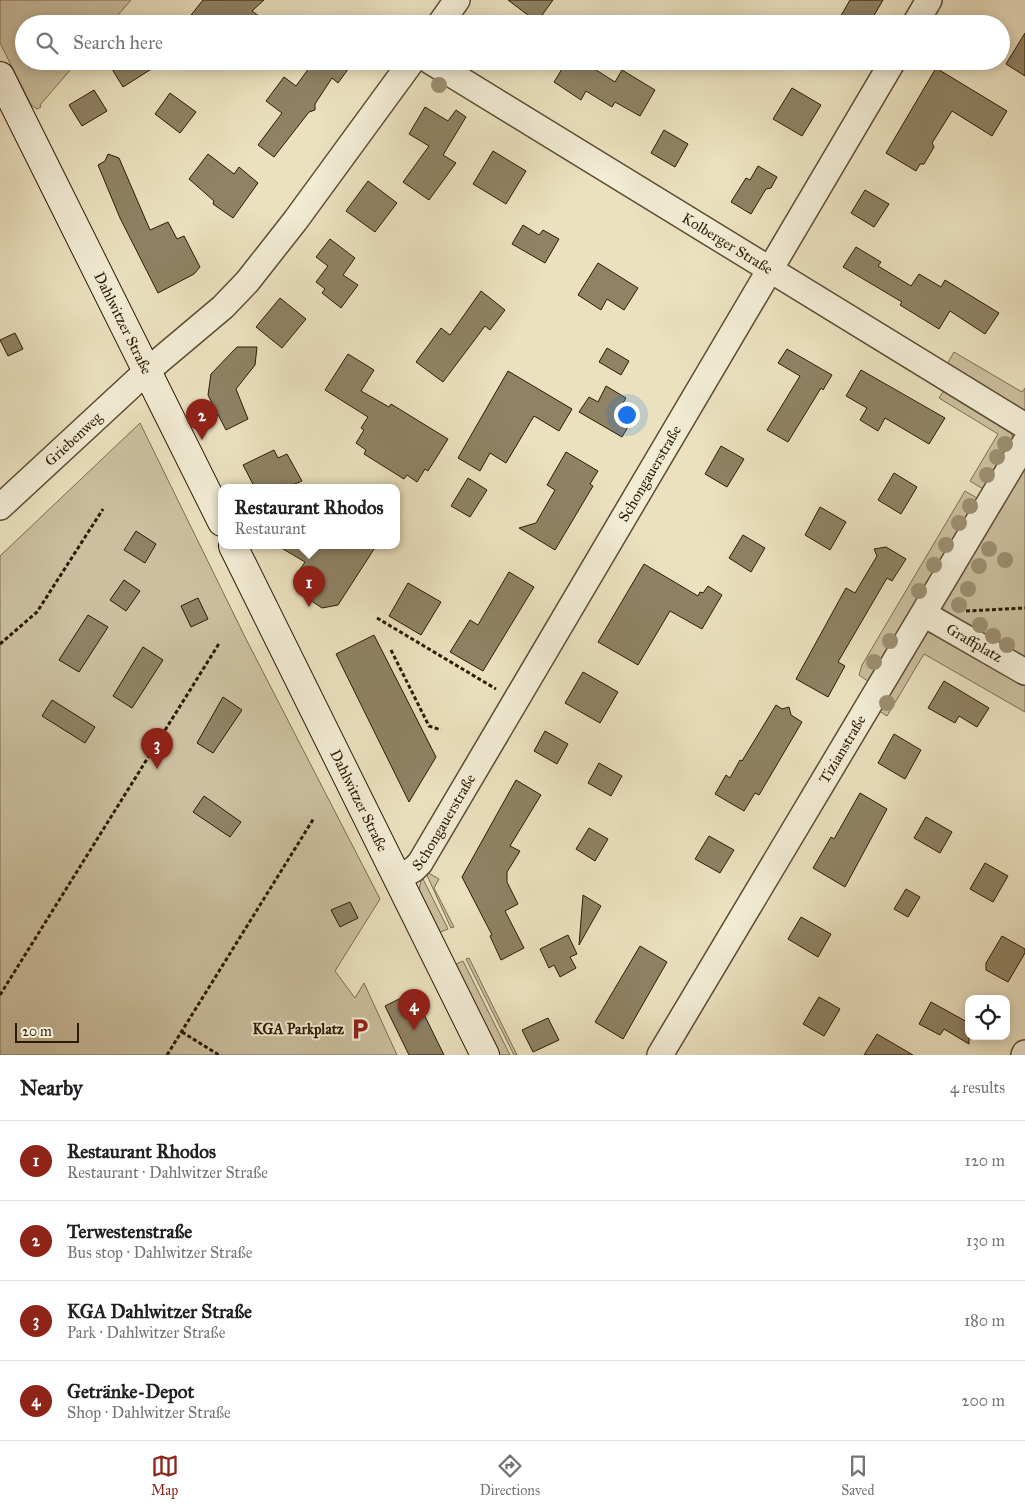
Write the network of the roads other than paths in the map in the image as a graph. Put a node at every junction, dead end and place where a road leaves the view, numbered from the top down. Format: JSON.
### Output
{"nodes":[{"id":1,"x":457,"y":0,"type":"edge"},
{"id":2,"x":929,"y":0,"type":"edge"},
{"id":3,"x":446,"y":15,"type":"edge"},
{"id":4,"x":920,"y":15,"type":"edge"},
{"id":5,"x":405,"y":70,"type":"edge"},
{"id":6,"x":445,"y":70,"type":"edge"},
{"id":7,"x":888,"y":70,"type":"edge"},
{"id":8,"x":0,"y":76,"type":"edge"},
{"id":9,"x":770,"y":268,"type":"junction"},
{"id":10,"x":147,"y":371,"type":"junction"},
{"id":11,"x":1025,"y":426,"type":"edge"},
{"id":12,"x":1025,"y":443,"type":"edge"},
{"id":13,"x":0,"y":507,"type":"edge"},
{"id":14,"x":218,"y":514,"type":"edge"},
{"id":15,"x":234,"y":549,"type":"edge"},
{"id":16,"x":924,"y":614,"type":"junction"},
{"id":17,"x":1025,"y":672,"type":"edge"},
{"id":18,"x":398,"y":878,"type":"junction"},
{"id":19,"x":485,"y":1055,"type":"edge"},
{"id":20,"x":660,"y":1055,"type":"edge"}],
"edges":[{"from":1,"to":3,"type":"street"},
{"from":2,"to":4,"type":"street"},
{"from":5,"to":10,"type":"street","name":"Griebenweg"},
{"from":6,"to":9,"type":"street","name":"Kolberger Straße"},
{"from":7,"to":9,"type":"street","name":"Schongauerstraße"},
{"from":8,"to":10,"type":"main road","name":"Dahlwitzer Straße"},
{"from":9,"to":11,"type":"street","name":"Kolberger Straße"},
{"from":9,"to":18,"type":"street","name":"Schongauerstraße"},
{"from":10,"to":13,"type":"street","name":"Griebenweg"},
{"from":10,"to":14,"type":"main road","name":"Dahlwitzer Straße"},
{"from":12,"to":16,"type":"street","name":"Tizianstraße"},
{"from":15,"to":18,"type":"main road","name":"Dahlwitzer Straße"},
{"from":16,"to":17,"type":"street","name":"Graffplatz"},
{"from":16,"to":20,"type":"street","name":"Tizianstraße"},
{"from":18,"to":19,"type":"main road","name":"Dahlwitzer Straße"}]}
